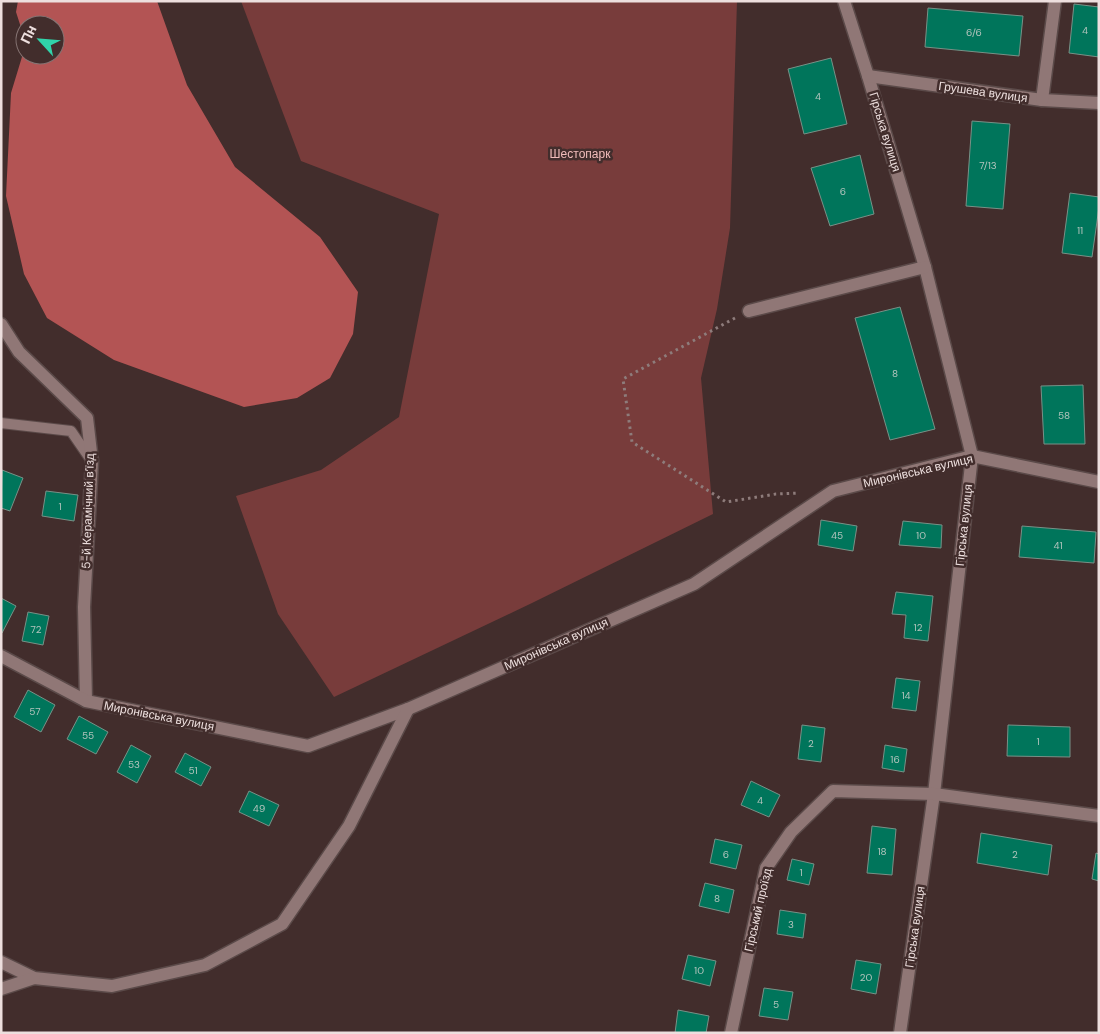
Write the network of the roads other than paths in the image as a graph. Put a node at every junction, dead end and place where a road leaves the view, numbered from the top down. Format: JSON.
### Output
{"nodes":[{"id":1,"x":844,"y":1,"type":"edge"},
{"id":2,"x":1055,"y":1,"type":"edge"},
{"id":3,"x":868,"y":76,"type":"junction"},
{"id":4,"x":1042,"y":100,"type":"junction"},
{"id":5,"x":1099,"y":103,"type":"edge"},
{"id":6,"x":925,"y":267,"type":"junction"},
{"id":7,"x":749,"y":311,"type":"road end"},
{"id":8,"x":1,"y":324,"type":"edge"},
{"id":9,"x":1,"y":423,"type":"edge"},
{"id":10,"x":972,"y":456,"type":"junction"},
{"id":11,"x":92,"y":461,"type":"junction"},
{"id":12,"x":1099,"y":482,"type":"edge"},
{"id":13,"x":1,"y":656,"type":"edge"},
{"id":14,"x":86,"y":702,"type":"junction"},
{"id":15,"x":408,"y":709,"type":"junction"},
{"id":16,"x":934,"y":794,"type":"junction"},
{"id":17,"x":1099,"y":816,"type":"edge"},
{"id":18,"x":1,"y":962,"type":"edge"},
{"id":19,"x":34,"y":978,"type":"junction"},
{"id":20,"x":1,"y":989,"type":"edge"},
{"id":21,"x":731,"y":1033,"type":"edge"},
{"id":22,"x":900,"y":1033,"type":"edge"}],
"edges":[{"from":1,"to":3,"type":"street","name":"Гірська вулиця"},
{"from":2,"to":4,"type":"street"},
{"from":3,"to":4,"type":"street","name":"Грушева вулиця"},
{"from":3,"to":6,"type":"street","name":"Гірська вулиця"},
{"from":4,"to":5,"type":"street","name":"Грушева вулиця"},
{"from":6,"to":7,"type":"street"},
{"from":6,"to":10,"type":"street","name":"Гірська вулиця"},
{"from":8,"to":11,"type":"street","name":"5-й Керамічний в’їзд"},
{"from":9,"to":11,"type":"lane"},
{"from":10,"to":12,"type":"street","name":"Миронівська вулиця"},
{"from":10,"to":15,"type":"street","name":"Миронівська вулиця"},
{"from":10,"to":16,"type":"street","name":"Гірська вулиця"},
{"from":11,"to":14,"type":"street","name":"5-й Керамічний в’їзд"},
{"from":13,"to":14,"type":"street","name":"Миронівська вулиця"},
{"from":14,"to":15,"type":"street","name":"Миронівська вулиця"},
{"from":15,"to":19,"type":"street"},
{"from":16,"to":17,"type":"street","name":"Гірський проїзд"},
{"from":16,"to":21,"type":"street","name":"Гірський проїзд"},
{"from":16,"to":22,"type":"street","name":"Гірська вулиця"},
{"from":18,"to":19,"type":"street"},
{"from":19,"to":20,"type":"street"}]}
